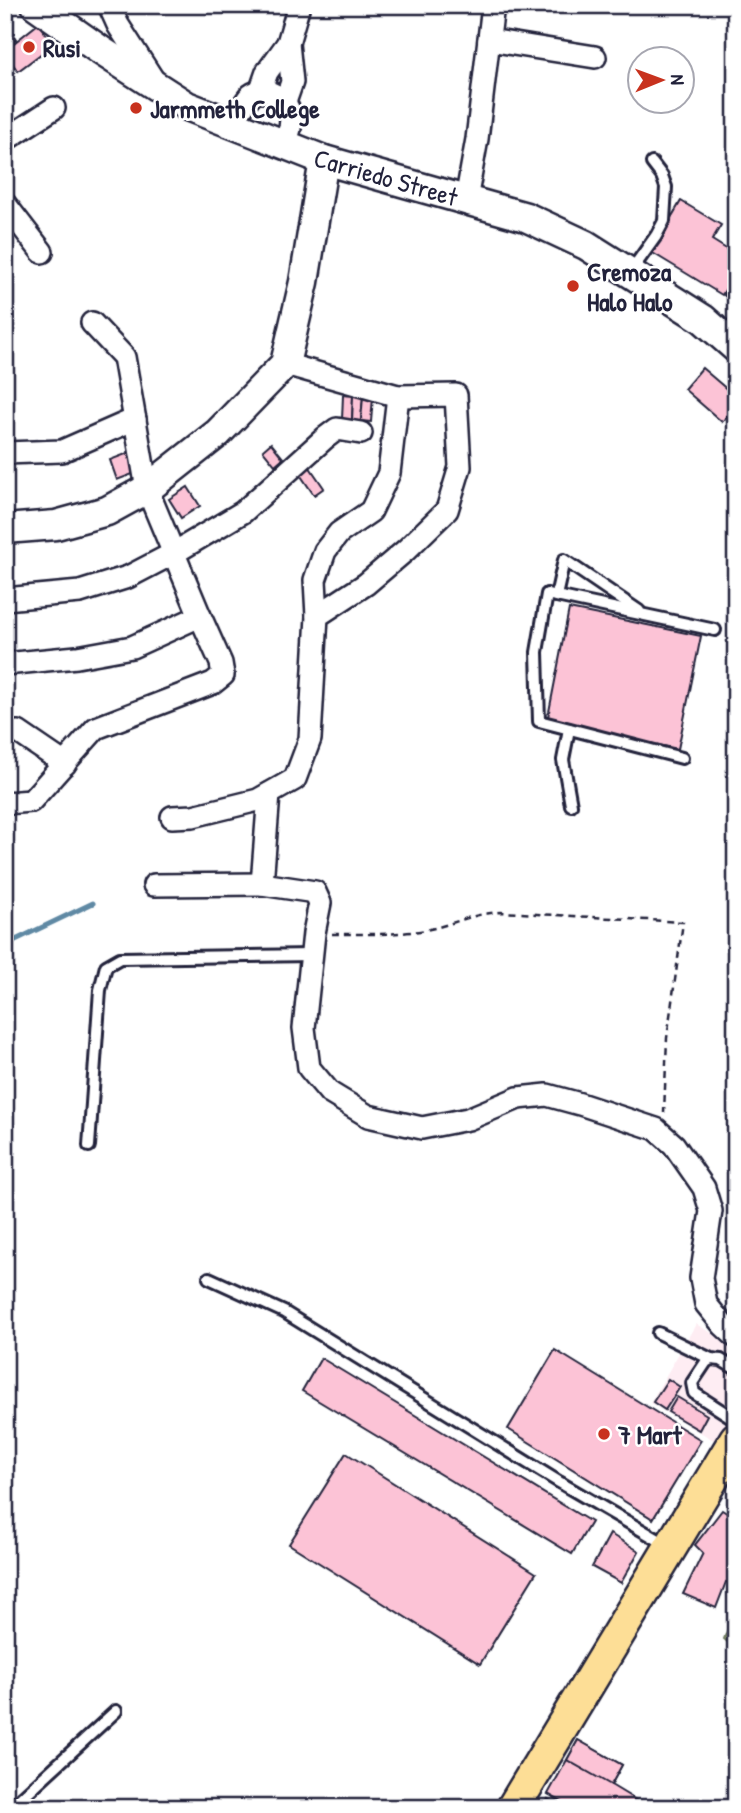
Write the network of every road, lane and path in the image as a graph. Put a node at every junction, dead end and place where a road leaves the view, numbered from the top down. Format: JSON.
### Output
{"nodes":[{"id":1,"x":36,"y":5,"type":"edge"},
{"id":2,"x":108,"y":5,"type":"edge"},
{"id":3,"x":299,"y":5,"type":"edge"},
{"id":4,"x":493,"y":5,"type":"edge"},
{"id":5,"x":489,"y":40,"type":"junction"},
{"id":6,"x":288,"y":43,"type":"junction"},
{"id":7,"x":595,"y":57,"type":"dead end"},
{"id":8,"x":160,"y":90,"type":"junction"},
{"id":9,"x":260,"y":92,"type":"junction"},
{"id":10,"x":285,"y":103,"type":"junction"},
{"id":11,"x":54,"y":108,"type":"dead end"},
{"id":12,"x":232,"y":123,"type":"junction"},
{"id":13,"x":5,"y":140,"type":"edge"},
{"id":14,"x":284,"y":146,"type":"junction"},
{"id":15,"x":324,"y":160,"type":"junction"},
{"id":16,"x":652,"y":163,"type":"dead end"},
{"id":17,"x":466,"y":200,"type":"junction"},
{"id":18,"x":7,"y":210,"type":"edge"},
{"id":19,"x":42,"y":252,"type":"dead end"},
{"id":20,"x":629,"y":273,"type":"junction"},
{"id":21,"x":92,"y":323,"type":"dead end"},
{"id":22,"x":736,"y":348,"type":"edge"},
{"id":23,"x":285,"y":364,"type":"junction"},
{"id":24,"x":398,"y":396,"type":"junction"},
{"id":25,"x":135,"y":419,"type":"junction"},
{"id":26,"x":361,"y":433,"type":"dead end"},
{"id":27,"x":5,"y":453,"type":"edge"},
{"id":28,"x":147,"y":489,"type":"junction"},
{"id":29,"x":5,"y":529,"type":"edge"},
{"id":30,"x":174,"y":553,"type":"junction"},
{"id":31,"x":556,"y":596,"type":"junction"},
{"id":32,"x":5,"y":599,"type":"edge"},
{"id":33,"x":645,"y":615,"type":"junction"},
{"id":34,"x":200,"y":616,"type":"junction"},
{"id":35,"x":317,"y":616,"type":"junction"},
{"id":36,"x":715,"y":630,"type":"dead end"},
{"id":37,"x":5,"y":664,"type":"edge"},
{"id":38,"x":569,"y":729,"type":"junction"},
{"id":39,"x":5,"y":733,"type":"edge"},
{"id":40,"x":682,"y":758,"type":"dead end"},
{"id":41,"x":65,"y":764,"type":"junction"},
{"id":42,"x":269,"y":794,"type":"junction"},
{"id":43,"x":5,"y":803,"type":"edge"},
{"id":44,"x":570,"y":805,"type":"dead end"},
{"id":45,"x":172,"y":817,"type":"dead end"},
{"id":46,"x":262,"y":884,"type":"junction"},
{"id":47,"x":154,"y":885,"type":"dead end"},
{"id":48,"x":314,"y":933,"type":"junction"},
{"id":49,"x":312,"y":955,"type":"junction"},
{"id":50,"x":664,"y":1136,"type":"junction"},
{"id":51,"x":89,"y":1146,"type":"dead end"},
{"id":52,"x":209,"y":1278,"type":"dead end"},
{"id":53,"x":658,"y":1332,"type":"dead end"},
{"id":54,"x":736,"y":1337,"type":"edge"},
{"id":55,"x":712,"y":1359,"type":"junction"},
{"id":56,"x":736,"y":1369,"type":"edge"},
{"id":57,"x":736,"y":1420,"type":"edge"},
{"id":58,"x":736,"y":1439,"type":"edge"},
{"id":59,"x":671,"y":1547,"type":"junction"},
{"id":60,"x":116,"y":1711,"type":"dead end"},
{"id":61,"x":16,"y":1808,"type":"edge"},
{"id":62,"x":513,"y":1808,"type":"edge"}],
"edges":[{"from":1,"to":8,"type":"main road","name":"Carriedo Street"},
{"from":2,"to":8,"type":"street"},
{"from":3,"to":6,"type":"street"},
{"from":4,"to":5,"type":"street"},
{"from":5,"to":7,"type":"street"},
{"from":5,"to":17,"type":"street"},
{"from":6,"to":9,"type":"street"},
{"from":6,"to":10,"type":"street"},
{"from":8,"to":12,"type":"main road","name":"Carriedo Street"},
{"from":9,"to":10,"type":"street"},
{"from":9,"to":12,"type":"street"},
{"from":10,"to":14,"type":"street"},
{"from":11,"to":13,"type":"street"},
{"from":12,"to":14,"type":"main road","name":"Carriedo Street"},
{"from":14,"to":15,"type":"main road","name":"Carriedo Street"},
{"from":15,"to":17,"type":"main road","name":"Carriedo Street"},
{"from":15,"to":23,"type":"main road"},
{"from":16,"to":20,"type":"lane"},
{"from":17,"to":20,"type":"main road","name":"Carriedo Street"},
{"from":18,"to":19,"type":"street"},
{"from":20,"to":22,"type":"main road","name":"Carriedo Street"},
{"from":21,"to":25,"type":"street"},
{"from":23,"to":24,"type":"street"},
{"from":23,"to":28,"type":"main road"},
{"from":24,"to":35,"type":"street"},
{"from":24,"to":35,"type":"street"},
{"from":25,"to":27,"type":"street"},
{"from":25,"to":28,"type":"street"},
{"from":26,"to":30,"type":"street"},
{"from":28,"to":29,"type":"main road"},
{"from":28,"to":30,"type":"street"},
{"from":30,"to":32,"type":"street"},
{"from":30,"to":34,"type":"street"},
{"from":31,"to":33,"type":"lane"},
{"from":31,"to":33,"type":"lane"},
{"from":31,"to":38,"type":"lane"},
{"from":33,"to":36,"type":"lane"},
{"from":34,"to":37,"type":"street"},
{"from":34,"to":41,"type":"street"},
{"from":35,"to":42,"type":"street"},
{"from":38,"to":40,"type":"lane"},
{"from":38,"to":44,"type":"lane"},
{"from":39,"to":41,"type":"street"},
{"from":41,"to":43,"type":"street"},
{"from":42,"to":45,"type":"street"},
{"from":42,"to":46,"type":"street"},
{"from":46,"to":47,"type":"street"},
{"from":46,"to":48,"type":"street"},
{"from":48,"to":49,"type":"street"},
{"from":48,"to":50,"type":"path"},
{"from":49,"to":50,"type":"street"},
{"from":49,"to":51,"type":"lane"},
{"from":50,"to":54,"type":"street"},
{"from":52,"to":59,"type":"lane"},
{"from":53,"to":55,"type":"lane"},
{"from":55,"to":56,"type":"lane"},
{"from":55,"to":57,"type":"lane"},
{"from":58,"to":59,"type":"main road"},
{"from":59,"to":62,"type":"main road"},
{"from":60,"to":61,"type":"lane"}]}
